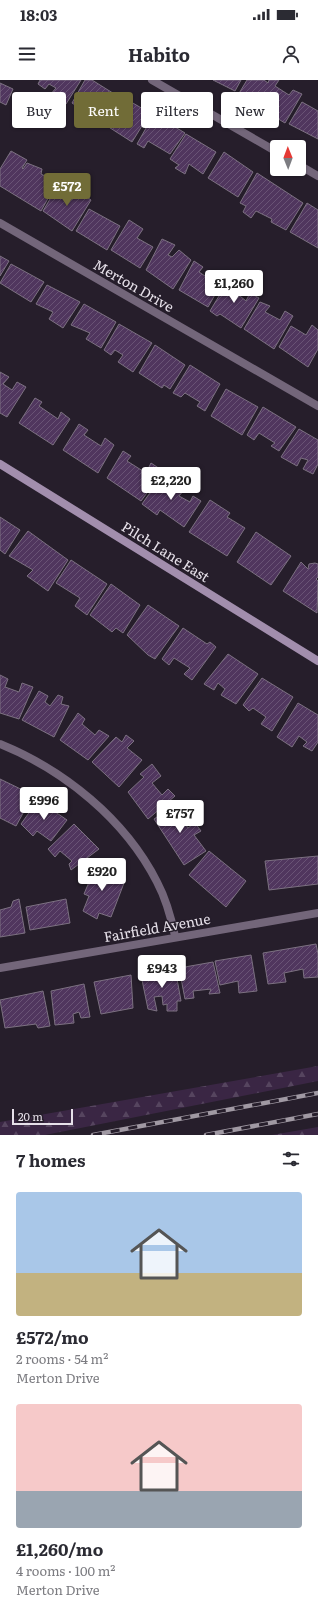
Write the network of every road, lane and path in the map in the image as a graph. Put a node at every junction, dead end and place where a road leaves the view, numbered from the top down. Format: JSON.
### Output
{"nodes":[{"id":1,"x":152,"y":80,"type":"edge"},
{"id":2,"x":163,"y":83,"type":"edge"},
{"id":3,"x":270,"y":148,"type":"edge"},
{"id":4,"x":306,"y":169,"type":"edge"},
{"id":5,"x":318,"y":176,"type":"edge"},
{"id":6,"x":0,"y":223,"type":"edge"},
{"id":7,"x":318,"y":406,"type":"edge"},
{"id":8,"x":0,"y":464,"type":"edge"},
{"id":9,"x":318,"y":661,"type":"edge"},
{"id":10,"x":0,"y":744,"type":"edge"},
{"id":11,"x":318,"y":913,"type":"edge"},
{"id":12,"x":176,"y":936,"type":"junction"},
{"id":13,"x":0,"y":968,"type":"edge"}],
"edges":[{"from":1,"to":2,"type":"street"},
{"from":2,"to":3,"type":"street"},
{"from":4,"to":5,"type":"street"},
{"from":6,"to":7,"type":"street","name":"Merton Drive"},
{"from":8,"to":9,"type":"street","name":"Pilch Lane East"},
{"from":10,"to":12,"type":"street"},
{"from":11,"to":12,"type":"street","name":"Fairfield Avenue"},
{"from":12,"to":13,"type":"street","name":"Fairfield Avenue"}]}
